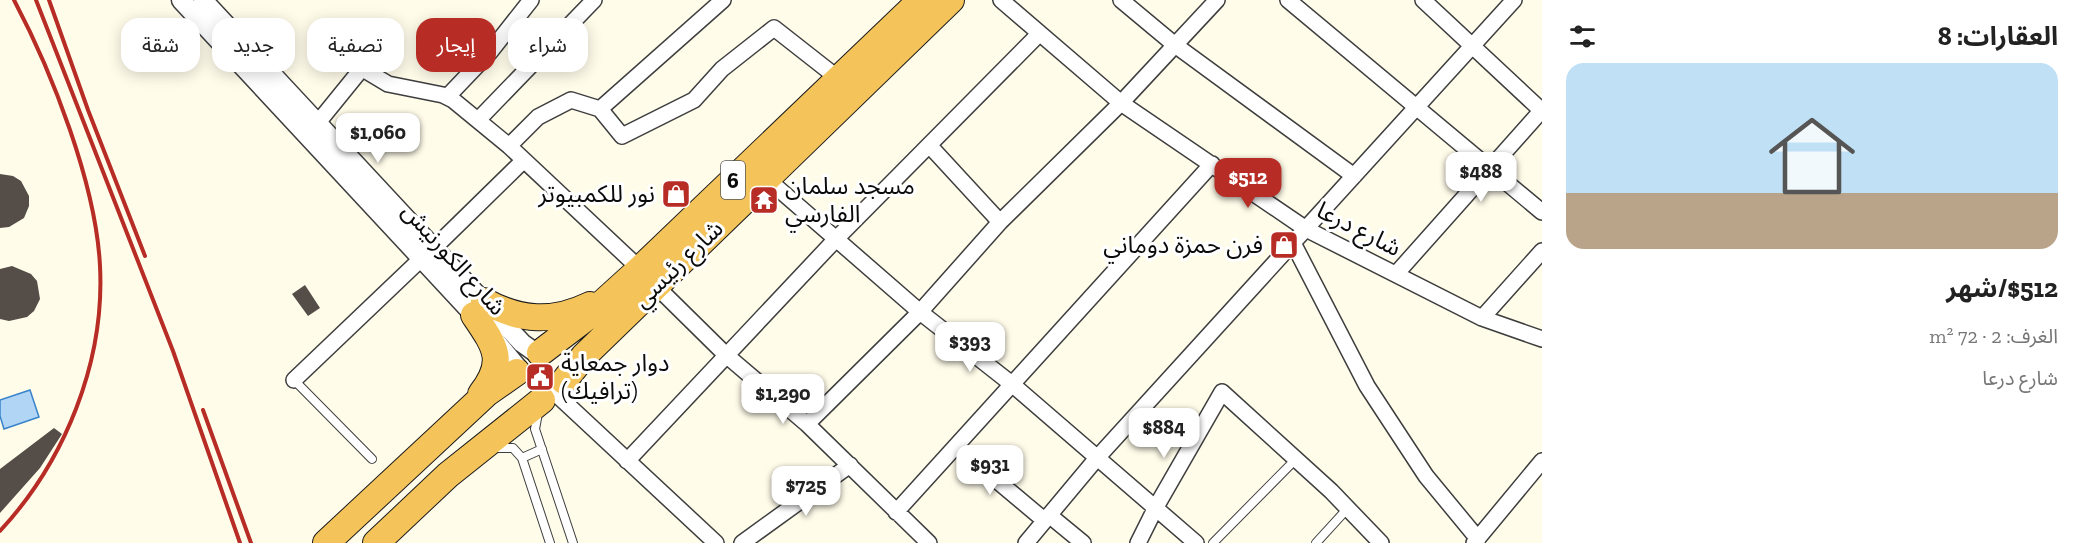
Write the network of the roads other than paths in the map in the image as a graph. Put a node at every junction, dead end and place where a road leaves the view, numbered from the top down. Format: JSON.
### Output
{"nodes":[{"id":1,"x":181,"y":0,"type":"edge"},
{"id":2,"x":531,"y":0,"type":"edge"},
{"id":3,"x":594,"y":0,"type":"edge"},
{"id":4,"x":723,"y":0,"type":"edge"},
{"id":5,"x":921,"y":0,"type":"edge"},
{"id":6,"x":951,"y":0,"type":"edge"},
{"id":7,"x":1001,"y":0,"type":"edge"},
{"id":8,"x":1121,"y":0,"type":"edge"},
{"id":9,"x":1217,"y":0,"type":"edge"},
{"id":10,"x":1288,"y":0,"type":"edge"},
{"id":11,"x":1423,"y":0,"type":"edge"},
{"id":12,"x":1514,"y":0,"type":"edge"},
{"id":13,"x":209,"y":2,"type":"edge"},
{"id":14,"x":220,"y":18,"type":"edge"},
{"id":15,"x":212,"y":28,"type":"edge"},
{"id":16,"x":1039,"y":34,"type":"junction"},
{"id":17,"x":1175,"y":45,"type":"junction"},
{"id":18,"x":1473,"y":45,"type":"junction"},
{"id":19,"x":259,"y":72,"type":"edge"},
{"id":20,"x":261,"y":72,"type":"edge"},
{"id":21,"x":360,"y":72,"type":"edge"},
{"id":22,"x":368,"y":72,"type":"edge"},
{"id":23,"x":839,"y":79,"type":"junction"},
{"id":24,"x":448,"y":96,"type":"junction"},
{"id":25,"x":1121,"y":104,"type":"junction"},
{"id":26,"x":1416,"y":108,"type":"junction"},
{"id":27,"x":600,"y":109,"type":"junction"},
{"id":28,"x":1542,"y":110,"type":"edge"},
{"id":29,"x":478,"y":120,"type":"junction"},
{"id":30,"x":316,"y":125,"type":"junction"},
{"id":31,"x":929,"y":145,"type":"junction"},
{"id":32,"x":509,"y":146,"type":"junction"},
{"id":33,"x":524,"y":160,"type":"junction"},
{"id":34,"x":1212,"y":164,"type":"junction"},
{"id":35,"x":1490,"y":169,"type":"junction"},
{"id":36,"x":1354,"y":176,"type":"junction"},
{"id":37,"x":766,"y":178,"type":"junction"},
{"id":38,"x":1542,"y":212,"type":"edge"},
{"id":39,"x":1000,"y":222,"type":"junction"},
{"id":40,"x":1306,"y":228,"type":"junction"},
{"id":41,"x":837,"y":238,"type":"junction"},
{"id":42,"x":1293,"y":243,"type":"junction"},
{"id":43,"x":1542,"y":251,"type":"edge"},
{"id":44,"x":427,"y":253,"type":"junction"},
{"id":45,"x":1396,"y":274,"type":"junction"},
{"id":46,"x":648,"y":278,"type":"junction"},
{"id":47,"x":619,"y":288,"type":"junction"},
{"id":48,"x":479,"y":308,"type":"junction"},
{"id":49,"x":920,"y":312,"type":"junction"},
{"id":50,"x":1482,"y":318,"type":"junction"},
{"id":51,"x":1542,"y":339,"type":"edge"},
{"id":52,"x":726,"y":355,"type":"junction"},
{"id":53,"x":528,"y":361,"type":"junction"},
{"id":54,"x":294,"y":380,"type":"joint"},
{"id":55,"x":1013,"y":386,"type":"junction"},
{"id":56,"x":552,"y":394,"type":"junction"},
{"id":57,"x":458,"y":420,"type":"junction"},
{"id":58,"x":807,"y":424,"type":"junction"},
{"id":59,"x":957,"y":447,"type":"junction"},
{"id":60,"x":542,"y":449,"type":"junction"},
{"id":61,"x":522,"y":458,"type":"junction"},
{"id":62,"x":1097,"y":458,"type":"junction"},
{"id":63,"x":372,"y":459,"type":"dead end"},
{"id":64,"x":468,"y":459,"type":"junction"},
{"id":65,"x":1296,"y":459,"type":"junction"},
{"id":66,"x":627,"y":461,"type":"junction"},
{"id":67,"x":1542,"y":461,"type":"edge"},
{"id":68,"x":850,"y":465,"type":"junction"},
{"id":69,"x":1156,"y":507,"type":"junction"},
{"id":70,"x":1348,"y":508,"type":"junction"},
{"id":71,"x":896,"y":512,"type":"junction"},
{"id":72,"x":1046,"y":518,"type":"junction"},
{"id":73,"x":1476,"y":541,"type":"edge"},
{"id":74,"x":326,"y":543,"type":"edge"},
{"id":75,"x":376,"y":543,"type":"edge"},
{"id":76,"x":550,"y":543,"type":"edge"},
{"id":77,"x":573,"y":543,"type":"edge"},
{"id":78,"x":716,"y":543,"type":"edge"},
{"id":79,"x":742,"y":543,"type":"edge"},
{"id":80,"x":929,"y":543,"type":"edge"},
{"id":81,"x":1026,"y":543,"type":"edge"},
{"id":82,"x":1083,"y":543,"type":"edge"},
{"id":83,"x":1138,"y":543,"type":"edge"},
{"id":84,"x":1196,"y":543,"type":"edge"},
{"id":85,"x":1213,"y":543,"type":"edge"},
{"id":86,"x":1316,"y":543,"type":"edge"},
{"id":87,"x":1381,"y":543,"type":"edge"}],
"edges":[{"from":1,"to":15,"type":"street","name":"شارع الكورنيش"},
{"from":2,"to":24,"type":"street"},
{"from":3,"to":29,"type":"street"},
{"from":4,"to":27,"type":"street"},
{"from":5,"to":23,"type":"highway","name":"شارع رئيسي","number":"6"},
{"from":6,"to":37,"type":"highway","name":"شارع رئيسي","number":"6"},
{"from":7,"to":16,"type":"street","name":"شارع درعا"},
{"from":8,"to":17,"type":"street"},
{"from":9,"to":17,"type":"street"},
{"from":10,"to":26,"type":"street"},
{"from":11,"to":18,"type":"street"},
{"from":12,"to":18,"type":"street"},
{"from":13,"to":14,"type":"street","name":"شارع الكورنيش"},
{"from":16,"to":25,"type":"street","name":"شارع درعا"},
{"from":16,"to":31,"type":"street"},
{"from":17,"to":25,"type":"street"},
{"from":17,"to":36,"type":"street"},
{"from":18,"to":26,"type":"street"},
{"from":18,"to":28,"type":"street"},
{"from":19,"to":44,"type":"street","name":"شارع الكورنيش"},
{"from":20,"to":30,"type":"street","name":"شارع الكورنيش"},
{"from":21,"to":30,"type":"street"},
{"from":22,"to":24,"type":"street"},
{"from":23,"to":27,"type":"street"},
{"from":23,"to":46,"type":"highway","name":"شارع رئيسي","number":"6"},
{"from":24,"to":29,"type":"street"},
{"from":25,"to":34,"type":"street","name":"شارع درعا"},
{"from":25,"to":39,"type":"street"},
{"from":26,"to":35,"type":"street"},
{"from":26,"to":36,"type":"street"},
{"from":27,"to":32,"type":"street"},
{"from":28,"to":35,"type":"street"},
{"from":29,"to":32,"type":"street"},
{"from":30,"to":44,"type":"street","name":"شارع الكورنيش"},
{"from":31,"to":39,"type":"street"},
{"from":31,"to":41,"type":"street"},
{"from":32,"to":33,"type":"street"},
{"from":33,"to":44,"type":"street"},
{"from":33,"to":46,"type":"street"},
{"from":34,"to":40,"type":"street","name":"شارع درعا"},
{"from":34,"to":55,"type":"street"},
{"from":35,"to":38,"type":"street"},
{"from":35,"to":45,"type":"street"},
{"from":36,"to":40,"type":"street"},
{"from":37,"to":41,"type":"street"},
{"from":37,"to":46,"type":"highway","name":"شارع رئيسي","number":"6"},
{"from":39,"to":49,"type":"street"},
{"from":40,"to":42,"type":"street"},
{"from":40,"to":45,"type":"street","name":"شارع درعا"},
{"from":41,"to":49,"type":"street"},
{"from":41,"to":52,"type":"street"},
{"from":42,"to":62,"type":"street"},
{"from":42,"to":73,"type":"street"},
{"from":43,"to":50,"type":"street"},
{"from":44,"to":48,"type":"street","name":"شارع الكورنيش"},
{"from":44,"to":54,"type":"street"},
{"from":45,"to":50,"type":"street","name":"شارع درعا"},
{"from":46,"to":47,"type":"highway","name":"شارع رئيسي","number":"6"},
{"from":46,"to":52,"type":"street"},
{"from":46,"to":56,"type":"highway","name":"شارع رئيسي","number":"6"},
{"from":47,"to":48,"type":"highway"},
{"from":47,"to":53,"type":"highway","name":"شارع رئيسي","number":"6"},
{"from":48,"to":53,"type":"street","name":"شارع الكورنيش"},
{"from":48,"to":57,"type":"highway"},
{"from":49,"to":55,"type":"street"},
{"from":49,"to":58,"type":"street"},
{"from":50,"to":51,"type":"street","name":"شارع درعا"},
{"from":52,"to":58,"type":"street"},
{"from":52,"to":66,"type":"street"},
{"from":53,"to":56,"type":"highway"},
{"from":53,"to":56,"type":"highway"},
{"from":53,"to":57,"type":"highway","name":"شارع رئيسي","number":"6"},
{"from":54,"to":63,"type":"lane"},
{"from":55,"to":59,"type":"street"},
{"from":55,"to":62,"type":"street"},
{"from":56,"to":60,"type":"lane"},
{"from":56,"to":64,"type":"highway","name":"شارع رئيسي","number":"6"},
{"from":56,"to":66,"type":"street"},
{"from":57,"to":74,"type":"highway","name":"شارع رئيسي","number":"6"},
{"from":58,"to":68,"type":"street"},
{"from":59,"to":71,"type":"street"},
{"from":59,"to":72,"type":"street"},
{"from":60,"to":61,"type":"lane"},
{"from":60,"to":77,"type":"lane"},
{"from":61,"to":64,"type":"lane"},
{"from":61,"to":76,"type":"lane"},
{"from":62,"to":69,"type":"street"},
{"from":62,"to":72,"type":"street"},
{"from":64,"to":75,"type":"highway","name":"شارع رئيسي","number":"6"},
{"from":65,"to":69,"type":"street"},
{"from":65,"to":70,"type":"street"},
{"from":65,"to":85,"type":"lane"},
{"from":66,"to":78,"type":"street"},
{"from":67,"to":73,"type":"street"},
{"from":68,"to":71,"type":"street"},
{"from":68,"to":79,"type":"street"},
{"from":69,"to":83,"type":"street"},
{"from":69,"to":84,"type":"street"},
{"from":70,"to":86,"type":"lane"},
{"from":70,"to":87,"type":"street"},
{"from":71,"to":80,"type":"street"},
{"from":72,"to":81,"type":"street"},
{"from":72,"to":82,"type":"street"}]}
